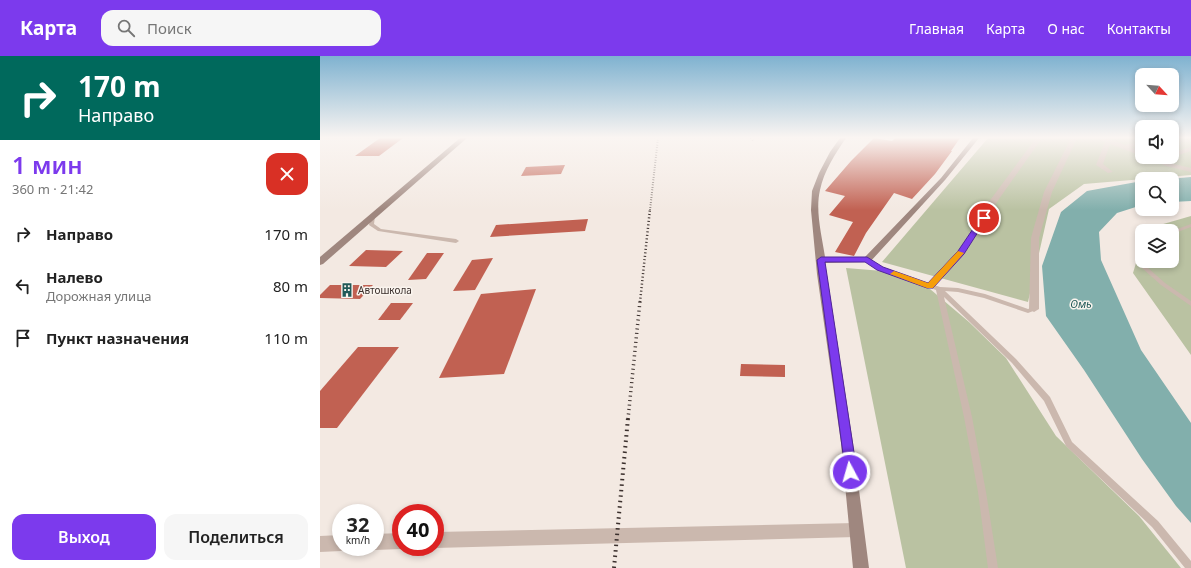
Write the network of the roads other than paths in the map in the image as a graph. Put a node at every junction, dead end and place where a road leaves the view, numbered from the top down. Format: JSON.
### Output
{"nodes":[{"id":1,"x":436,"y":162,"type":"edge"},
{"id":2,"x":828,"y":162,"type":"edge"},
{"id":3,"x":956,"y":162,"type":"edge"},
{"id":4,"x":1022,"y":162,"type":"edge"},
{"id":5,"x":1062,"y":162,"type":"edge"},
{"id":6,"x":1100,"y":162,"type":"edge"},
{"id":7,"x":1166,"y":164,"type":"edge"},
{"id":8,"x":1191,"y":170,"type":"edge"},
{"id":9,"x":1110,"y":172,"type":"dead end"},
{"id":10,"x":372,"y":216,"type":"junction"},
{"id":11,"x":1191,"y":225,"type":"edge"},
{"id":12,"x":1179,"y":230,"type":"edge"},
{"id":13,"x":456,"y":241,"type":"dead end"},
{"id":14,"x":821,"y":260,"type":"junction"},
{"id":15,"x":867,"y":260,"type":"junction"},
{"id":16,"x":320,"y":262,"type":"edge"},
{"id":17,"x":1145,"y":268,"type":"edge"},
{"id":18,"x":930,"y":286,"type":"junction"},
{"id":19,"x":938,"y":290,"type":"junction"},
{"id":20,"x":1191,"y":304,"type":"edge"},
{"id":21,"x":1034,"y":309,"type":"joint"},
{"id":22,"x":856,"y":530,"type":"junction"},
{"id":23,"x":444,"y":540,"type":"edge"},
{"id":24,"x":332,"y":543,"type":"edge"},
{"id":25,"x":320,"y":544,"type":"edge"},
{"id":26,"x":861,"y":568,"type":"edge"},
{"id":27,"x":993,"y":568,"type":"edge"},
{"id":28,"x":1191,"y":568,"type":"edge"}],
"edges":[{"from":1,"to":10,"type":"street"},
{"from":2,"to":14,"type":"street"},
{"from":3,"to":15,"type":"street"},
{"from":4,"to":18,"type":"street"},
{"from":5,"to":21,"type":"street"},
{"from":6,"to":9,"type":"street"},
{"from":7,"to":8,"type":"street"},
{"from":10,"to":13,"type":"lane"},
{"from":10,"to":16,"type":"street"},
{"from":11,"to":12,"type":"lane"},
{"from":14,"to":15,"type":"street"},
{"from":14,"to":22,"type":"street"},
{"from":15,"to":18,"type":"lane"},
{"from":17,"to":20,"type":"lane"},
{"from":18,"to":19,"type":"lane"},
{"from":19,"to":21,"type":"lane"},
{"from":19,"to":27,"type":"lane"},
{"from":19,"to":28,"type":"lane"},
{"from":22,"to":23,"type":"street"},
{"from":22,"to":26,"type":"street"},
{"from":24,"to":25,"type":"street"}]}
